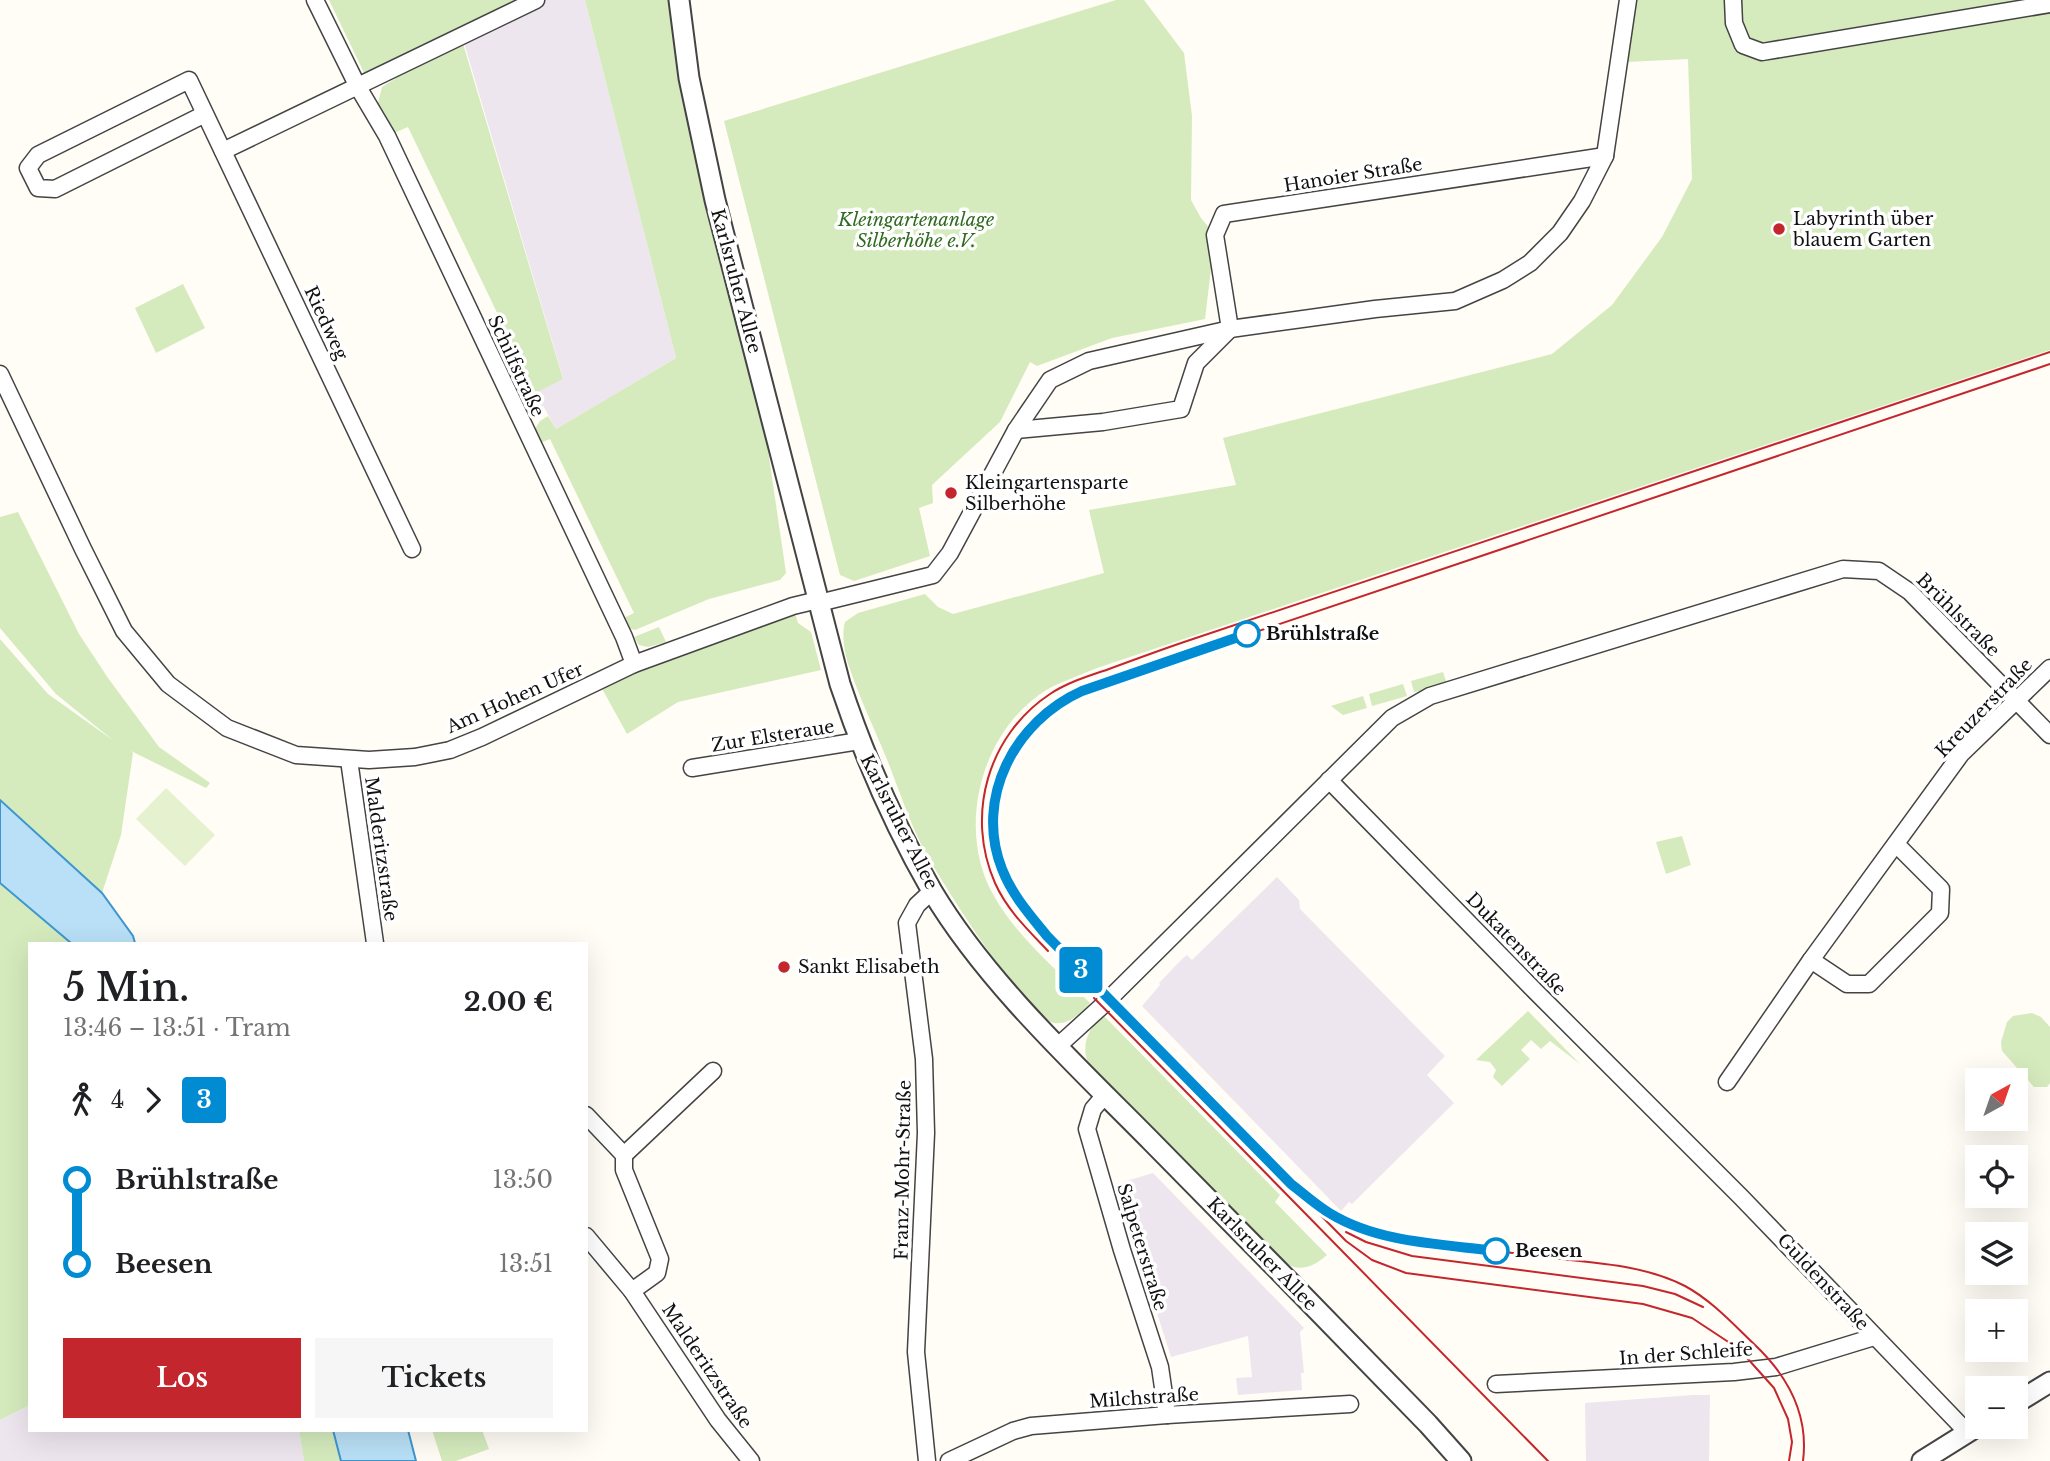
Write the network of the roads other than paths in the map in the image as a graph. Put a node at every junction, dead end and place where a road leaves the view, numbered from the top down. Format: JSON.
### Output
{"nodes":[{"id":1,"x":315,"y":0,"type":"edge"},
{"id":2,"x":536,"y":0,"type":"edge"},
{"id":3,"x":679,"y":0,"type":"edge"},
{"id":4,"x":1628,"y":0,"type":"edge"},
{"id":5,"x":1733,"y":0,"type":"edge"},
{"id":6,"x":2050,"y":4,"type":"edge"},
{"id":7,"x":358,"y":87,"type":"junction"},
{"id":8,"x":205,"y":114,"type":"junction"},
{"id":9,"x":223,"y":151,"type":"junction"},
{"id":10,"x":1605,"y":156,"type":"junction"},
{"id":11,"x":1230,"y":329,"type":"junction"},
{"id":12,"x":0,"y":374,"type":"edge"},
{"id":13,"x":1016,"y":430,"type":"junction"},
{"id":14,"x":412,"y":549,"type":"dead end"},
{"id":15,"x":819,"y":602,"type":"junction"},
{"id":16,"x":634,"y":664,"type":"junction"},
{"id":17,"x":2050,"y":668,"type":"edge"},
{"id":18,"x":2016,"y":701,"type":"junction"},
{"id":19,"x":2050,"y":735,"type":"edge"},
{"id":20,"x":859,"y":741,"type":"junction"},
{"id":21,"x":349,"y":760,"type":"junction"},
{"id":22,"x":692,"y":768,"type":"dead end"},
{"id":23,"x":1329,"y":780,"type":"junction"},
{"id":24,"x":1896,"y":844,"type":"junction"},
{"id":25,"x":933,"y":891,"type":"junction"},
{"id":26,"x":375,"y":942,"type":"edge"},
{"id":27,"x":1811,"y":960,"type":"junction"},
{"id":28,"x":1058,"y":1046,"type":"junction"},
{"id":29,"x":713,"y":1071,"type":"dead end"},
{"id":30,"x":1727,"y":1082,"type":"dead end"},
{"id":31,"x":1105,"y":1095,"type":"junction"},
{"id":32,"x":588,"y":1117,"type":"edge"},
{"id":33,"x":1678,"y":1133,"type":"joint"},
{"id":34,"x":624,"y":1155,"type":"junction"},
{"id":35,"x":588,"y":1238,"type":"edge"},
{"id":36,"x":632,"y":1291,"type":"junction"},
{"id":37,"x":1874,"y":1336,"type":"junction"},
{"id":38,"x":2050,"y":1382,"type":"edge"},
{"id":39,"x":1496,"y":1384,"type":"dead end"},
{"id":40,"x":2028,"y":1396,"type":"edge"},
{"id":41,"x":1350,"y":1404,"type":"dead end"},
{"id":42,"x":1167,"y":1415,"type":"junction"},
{"id":43,"x":1965,"y":1422,"type":"edge"},
{"id":44,"x":1965,"y":1433,"type":"edge"},
{"id":45,"x":751,"y":1461,"type":"edge"},
{"id":46,"x":927,"y":1461,"type":"edge"},
{"id":47,"x":949,"y":1461,"type":"edge"},
{"id":48,"x":1461,"y":1461,"type":"edge"},
{"id":49,"x":1922,"y":1461,"type":"edge"}],
"edges":[{"from":1,"to":7,"type":"street"},
{"from":2,"to":7,"type":"street"},
{"from":3,"to":15,"type":"street","name":"Karlsruher Allee"},
{"from":4,"to":10,"type":"street"},
{"from":5,"to":6,"type":"street"},
{"from":7,"to":9,"type":"street"},
{"from":7,"to":16,"type":"street","name":"Schilfstraße"},
{"from":8,"to":8,"type":"street","name":"Riedweg"},
{"from":8,"to":9,"type":"street","name":"Riedweg"},
{"from":9,"to":14,"type":"street","name":"Riedweg"},
{"from":10,"to":11,"type":"street"},
{"from":10,"to":11,"type":"street","name":"Hanoier Straße"},
{"from":11,"to":13,"type":"street"},
{"from":11,"to":13,"type":"street"},
{"from":12,"to":21,"type":"street","name":"Am Hohen Ufer"},
{"from":13,"to":15,"type":"street"},
{"from":15,"to":16,"type":"street","name":"Am Hohen Ufer"},
{"from":15,"to":20,"type":"street","name":"Karlsruher Allee"},
{"from":16,"to":21,"type":"street","name":"Am Hohen Ufer"},
{"from":17,"to":18,"type":"street","name":"Kreuzerstraße"},
{"from":18,"to":19,"type":"street","name":"Brühlstraße"},
{"from":18,"to":23,"type":"street","name":"Brühlstraße"},
{"from":18,"to":24,"type":"street","name":"Kreuzerstraße"},
{"from":20,"to":22,"type":"street","name":"Zur Elsteraue"},
{"from":20,"to":25,"type":"street","name":"Karlsruher Allee"},
{"from":21,"to":26,"type":"street","name":"Malderitzstraße"},
{"from":23,"to":28,"type":"street","name":"Brühlstraße"},
{"from":23,"to":33,"type":"street","name":"Dukatenstraße"},
{"from":24,"to":27,"type":"street","name":"Kreuzerstraße"},
{"from":24,"to":27,"type":"street"},
{"from":25,"to":28,"type":"street","name":"Karlsruher Allee"},
{"from":25,"to":46,"type":"street","name":"Franz-Mohr-Straße"},
{"from":27,"to":30,"type":"street","name":"Kreuzerstraße"},
{"from":28,"to":31,"type":"street","name":"Karlsruher Allee"},
{"from":29,"to":34,"type":"street"},
{"from":31,"to":42,"type":"street","name":"Salpeterstraße"},
{"from":31,"to":48,"type":"street","name":"Karlsruher Allee"},
{"from":32,"to":34,"type":"street"},
{"from":33,"to":37,"type":"street","name":"Guldenstraße"},
{"from":34,"to":36,"type":"street"},
{"from":35,"to":36,"type":"street","name":"Malderitzstraße"},
{"from":36,"to":45,"type":"street","name":"Malderitzstraße"},
{"from":37,"to":39,"type":"street","name":"In der Schleife"},
{"from":37,"to":43,"type":"street","name":"Guldenstraße"},
{"from":38,"to":40,"type":"street"},
{"from":41,"to":42,"type":"street","name":"Milchstraße"},
{"from":42,"to":47,"type":"street","name":"Milchstraße"},
{"from":44,"to":49,"type":"street","name":"Guldenstraße"}]}
